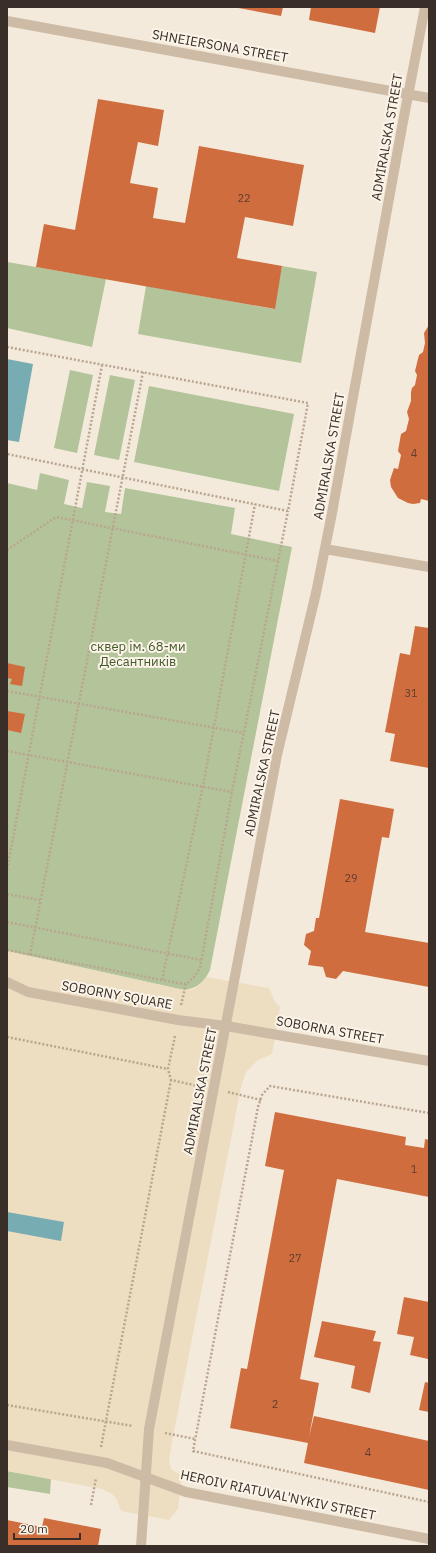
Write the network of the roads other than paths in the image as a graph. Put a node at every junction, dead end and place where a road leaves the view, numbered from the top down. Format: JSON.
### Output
{"nodes":[{"id":1,"x":425,"y":7,"type":"edge"},
{"id":2,"x":7,"y":21,"type":"edge"},
{"id":3,"x":408,"y":94,"type":"junction"},
{"id":4,"x":429,"y":98,"type":"edge"},
{"id":5,"x":325,"y":549,"type":"junction"},
{"id":6,"x":429,"y":567,"type":"edge"},
{"id":7,"x":7,"y":982,"type":"edge"},
{"id":8,"x":226,"y":1026,"type":"junction"},
{"id":9,"x":429,"y":1061,"type":"edge"},
{"id":10,"x":7,"y":1445,"type":"edge"},
{"id":11,"x":146,"y":1478,"type":"junction"},
{"id":12,"x":429,"y":1539,"type":"edge"},
{"id":13,"x":141,"y":1546,"type":"edge"}],
"edges":[{"from":1,"to":3,"type":"street","name":"ADMIRALSKA STREET"},
{"from":2,"to":3,"type":"street","name":"SHNEIERSONA STREET"},
{"from":3,"to":4,"type":"street","name":"SHNEIERSONA STREET"},
{"from":3,"to":5,"type":"street","name":"ADMIRALSKA STREET"},
{"from":5,"to":6,"type":"street"},
{"from":5,"to":8,"type":"street","name":"ADMIRALSKA STREET"},
{"from":7,"to":8,"type":"street","name":"SOBORNY SQUARE"},
{"from":8,"to":9,"type":"street","name":"SOBORNA STREET"},
{"from":8,"to":11,"type":"street","name":"ADMIRALSKA STREET"},
{"from":10,"to":11,"type":"street","name":"HEROIV RIATUVAL'NYKIV STREET"},
{"from":11,"to":12,"type":"street","name":"HEROIV RIATUVAL'NYKIV STREET"},
{"from":11,"to":13,"type":"street","name":"ADMIRALSKA STREET"}]}
